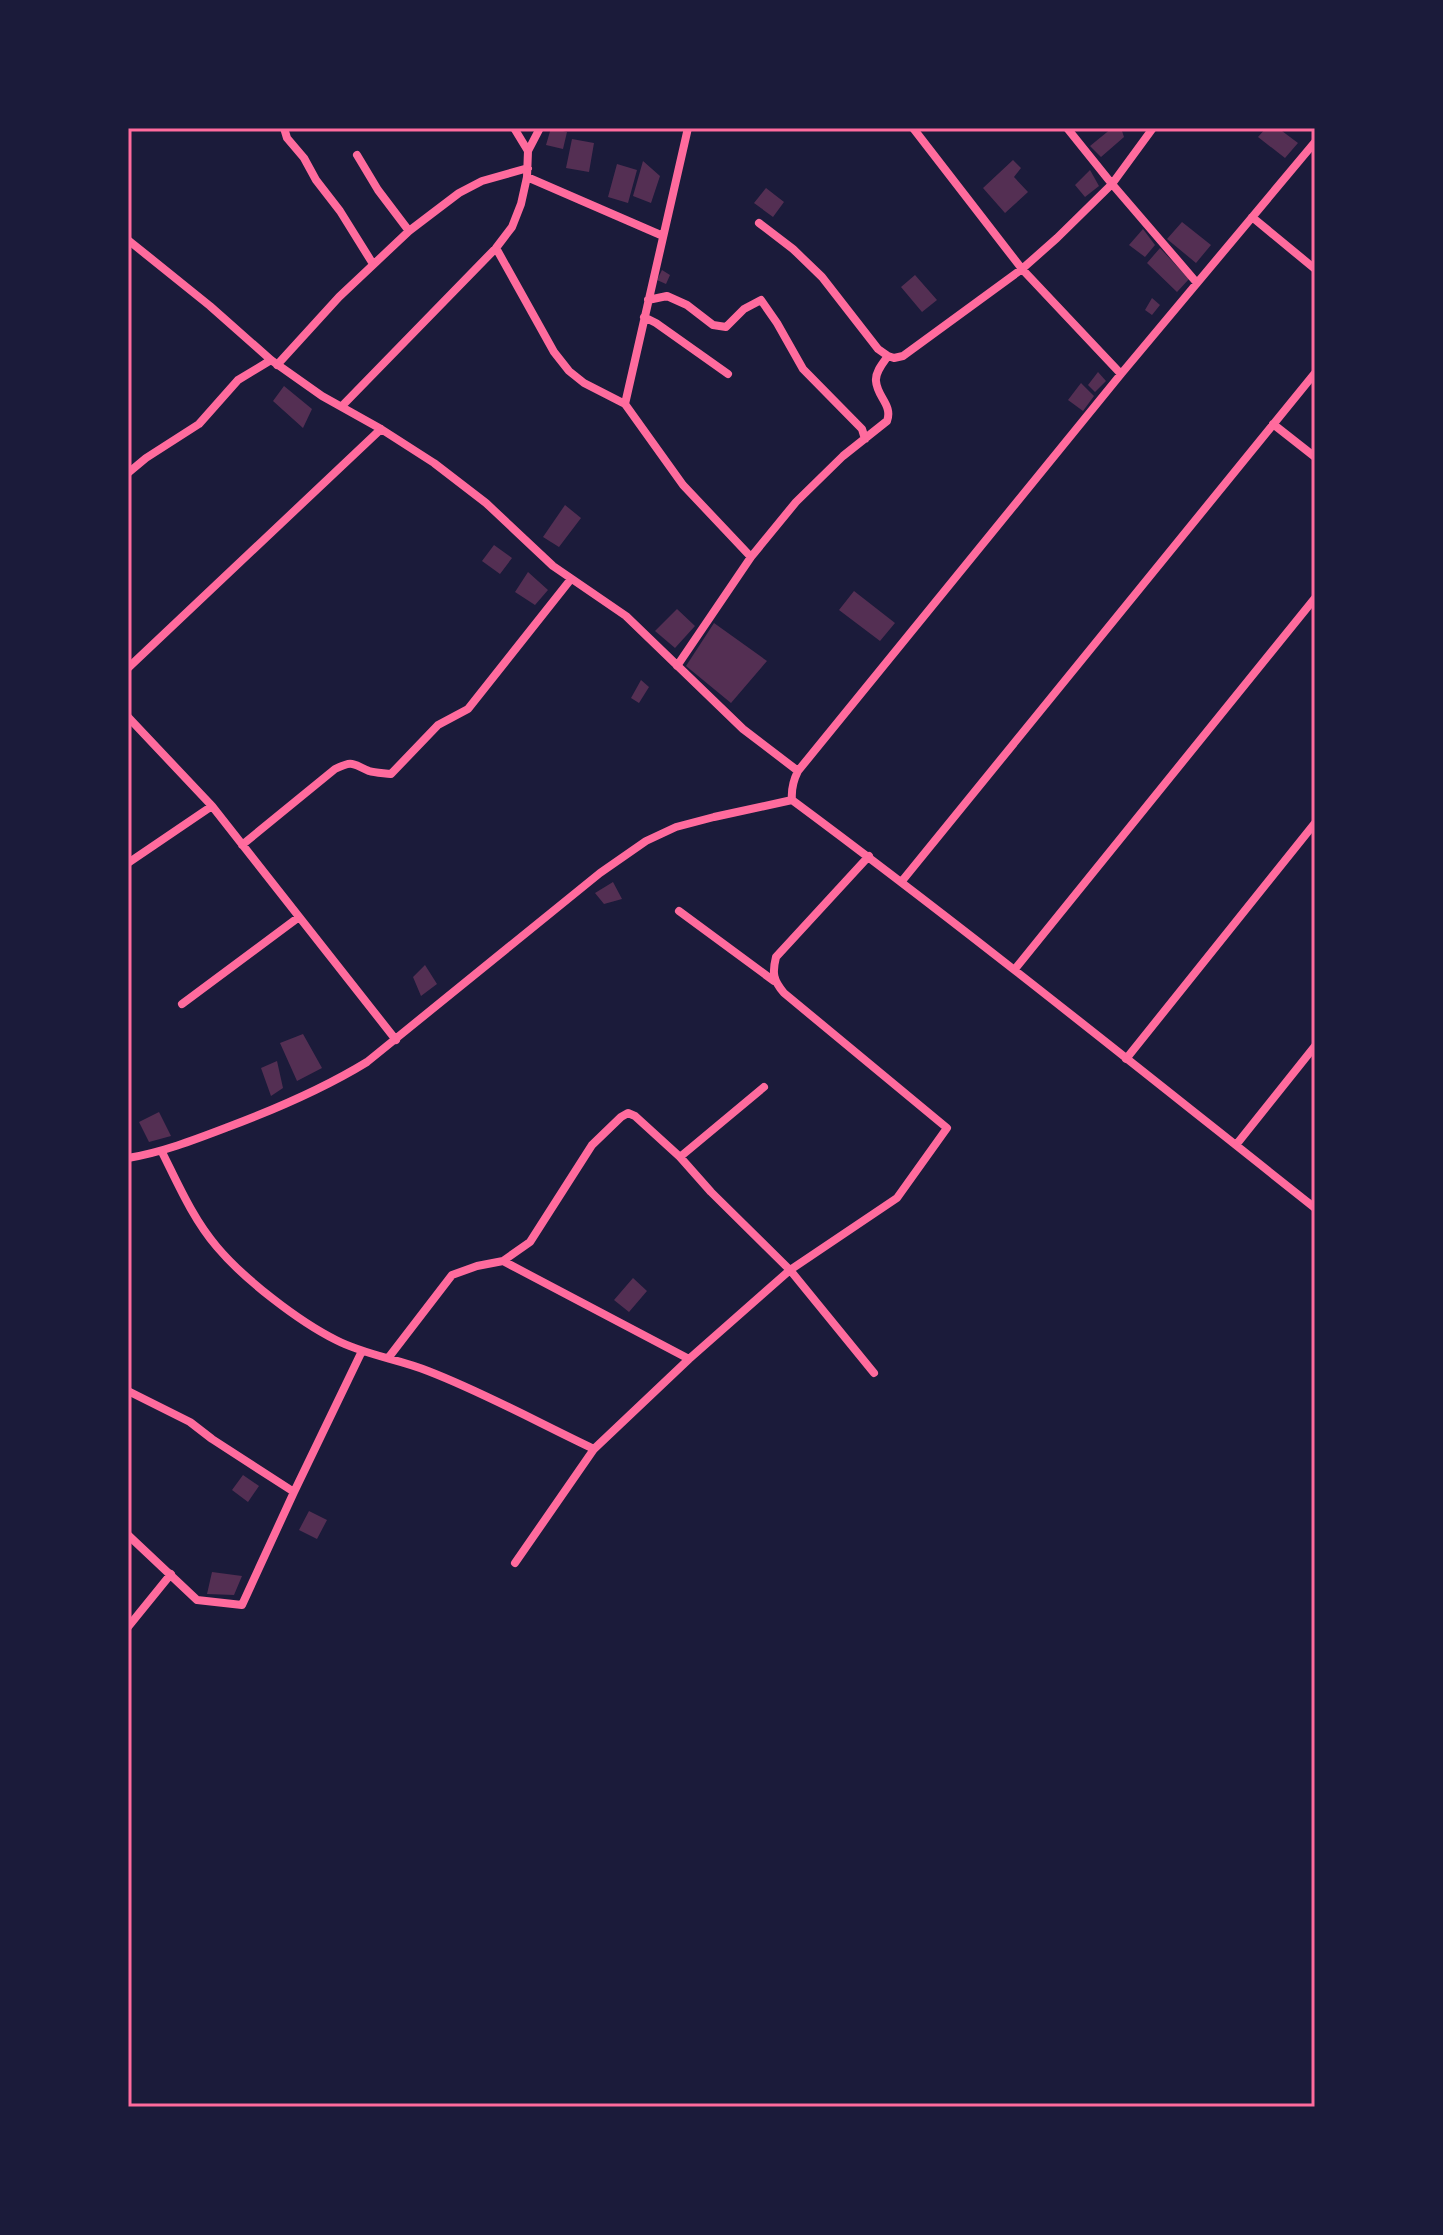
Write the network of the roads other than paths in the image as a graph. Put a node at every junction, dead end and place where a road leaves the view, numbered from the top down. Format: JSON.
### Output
{"nodes":[{"id":1,"x":284,"y":128,"type":"edge"},
{"id":2,"x":514,"y":128,"type":"edge"},
{"id":3,"x":540,"y":128,"type":"edge"},
{"id":4,"x":688,"y":128,"type":"edge"},
{"id":5,"x":913,"y":128,"type":"edge"},
{"id":6,"x":1067,"y":128,"type":"edge"},
{"id":7,"x":1153,"y":128,"type":"edge"},
{"id":8,"x":1315,"y":142,"type":"edge"},
{"id":9,"x":528,"y":151,"type":"junction"},
{"id":10,"x":357,"y":155,"type":"dead end"},
{"id":11,"x":528,"y":173,"type":"junction"},
{"id":12,"x":1112,"y":184,"type":"junction"},
{"id":13,"x":1252,"y":217,"type":"junction"},
{"id":14,"x":759,"y":223,"type":"dead end"},
{"id":15,"x":409,"y":231,"type":"junction"},
{"id":16,"x":663,"y":236,"type":"junction"},
{"id":17,"x":128,"y":240,"type":"edge"},
{"id":18,"x":496,"y":248,"type":"junction"},
{"id":19,"x":373,"y":264,"type":"junction"},
{"id":20,"x":1022,"y":269,"type":"junction"},
{"id":21,"x":1315,"y":269,"type":"edge"},
{"id":22,"x":1197,"y":283,"type":"junction"},
{"id":23,"x":648,"y":300,"type":"junction"},
{"id":24,"x":644,"y":317,"type":"junction"},
{"id":25,"x":888,"y":356,"type":"junction"},
{"id":26,"x":274,"y":363,"type":"junction"},
{"id":27,"x":1315,"y":373,"type":"edge"},
{"id":28,"x":728,"y":374,"type":"dead end"},
{"id":29,"x":1121,"y":374,"type":"junction"},
{"id":30,"x":625,"y":404,"type":"junction"},
{"id":31,"x":342,"y":406,"type":"junction"},
{"id":32,"x":1273,"y":424,"type":"junction"},
{"id":33,"x":381,"y":429,"type":"junction"},
{"id":34,"x":865,"y":439,"type":"junction"},
{"id":35,"x":1315,"y":457,"type":"edge"},
{"id":36,"x":128,"y":473,"type":"edge"},
{"id":37,"x":751,"y":557,"type":"junction"},
{"id":38,"x":571,"y":579,"type":"junction"},
{"id":39,"x":1315,"y":598,"type":"edge"},
{"id":40,"x":677,"y":666,"type":"junction"},
{"id":41,"x":128,"y":668,"type":"edge"},
{"id":42,"x":128,"y":717,"type":"edge"},
{"id":43,"x":798,"y":771,"type":"junction"},
{"id":44,"x":792,"y":800,"type":"junction"},
{"id":45,"x":212,"y":806,"type":"junction"},
{"id":46,"x":1315,"y":823,"type":"edge"},
{"id":47,"x":242,"y":845,"type":"junction"},
{"id":48,"x":869,"y":856,"type":"junction"},
{"id":49,"x":128,"y":863,"type":"edge"},
{"id":50,"x":902,"y":881,"type":"junction"},
{"id":51,"x":679,"y":911,"type":"dead end"},
{"id":52,"x":299,"y":917,"type":"junction"},
{"id":53,"x":1015,"y":969,"type":"junction"},
{"id":54,"x":775,"y":982,"type":"junction"},
{"id":55,"x":182,"y":1004,"type":"dead end"},
{"id":56,"x":396,"y":1040,"type":"junction"},
{"id":57,"x":1315,"y":1046,"type":"edge"},
{"id":58,"x":1126,"y":1059,"type":"junction"},
{"id":59,"x":764,"y":1087,"type":"dead end"},
{"id":60,"x":1236,"y":1145,"type":"junction"},
{"id":61,"x":162,"y":1152,"type":"junction"},
{"id":62,"x":680,"y":1157,"type":"junction"},
{"id":63,"x":128,"y":1158,"type":"edge"},
{"id":64,"x":1315,"y":1208,"type":"edge"},
{"id":65,"x":503,"y":1261,"type":"junction"},
{"id":66,"x":790,"y":1270,"type":"junction"},
{"id":67,"x":362,"y":1351,"type":"junction"},
{"id":68,"x":389,"y":1357,"type":"junction"},
{"id":69,"x":689,"y":1359,"type":"junction"},
{"id":70,"x":874,"y":1373,"type":"dead end"},
{"id":71,"x":128,"y":1391,"type":"edge"},
{"id":72,"x":594,"y":1449,"type":"junction"},
{"id":73,"x":294,"y":1492,"type":"junction"},
{"id":74,"x":128,"y":1535,"type":"edge"},
{"id":75,"x":515,"y":1563,"type":"dead end"},
{"id":76,"x":171,"y":1574,"type":"junction"},
{"id":77,"x":128,"y":1627,"type":"edge"}],
"edges":[{"from":1,"to":19,"type":"street"},
{"from":2,"to":9,"type":"street"},
{"from":3,"to":9,"type":"street"},
{"from":4,"to":16,"type":"street"},
{"from":5,"to":20,"type":"street"},
{"from":6,"to":12,"type":"street"},
{"from":7,"to":12,"type":"street"},
{"from":8,"to":13,"type":"street"},
{"from":9,"to":11,"type":"street"},
{"from":10,"to":15,"type":"street"},
{"from":11,"to":15,"type":"street"},
{"from":11,"to":16,"type":"street"},
{"from":11,"to":18,"type":"street"},
{"from":12,"to":20,"type":"street"},
{"from":12,"to":22,"type":"street"},
{"from":13,"to":21,"type":"street"},
{"from":13,"to":22,"type":"street"},
{"from":14,"to":25,"type":"street"},
{"from":15,"to":19,"type":"street"},
{"from":16,"to":23,"type":"street"},
{"from":17,"to":26,"type":"street"},
{"from":18,"to":30,"type":"street"},
{"from":18,"to":31,"type":"street"},
{"from":19,"to":26,"type":"street"},
{"from":20,"to":25,"type":"street"},
{"from":20,"to":29,"type":"street"},
{"from":22,"to":29,"type":"street"},
{"from":23,"to":24,"type":"street"},
{"from":23,"to":34,"type":"street"},
{"from":24,"to":28,"type":"street"},
{"from":24,"to":30,"type":"street"},
{"from":25,"to":34,"type":"street"},
{"from":26,"to":31,"type":"street"},
{"from":26,"to":36,"type":"street"},
{"from":27,"to":32,"type":"street"},
{"from":29,"to":43,"type":"street"},
{"from":30,"to":37,"type":"street"},
{"from":31,"to":33,"type":"street"},
{"from":32,"to":35,"type":"street"},
{"from":32,"to":50,"type":"street"},
{"from":33,"to":38,"type":"street"},
{"from":33,"to":41,"type":"street"},
{"from":34,"to":37,"type":"street"},
{"from":37,"to":40,"type":"street"},
{"from":38,"to":40,"type":"street"},
{"from":38,"to":47,"type":"street"},
{"from":39,"to":53,"type":"street"},
{"from":40,"to":43,"type":"street"},
{"from":42,"to":45,"type":"street"},
{"from":43,"to":44,"type":"street"},
{"from":44,"to":48,"type":"street"},
{"from":44,"to":56,"type":"street"},
{"from":45,"to":47,"type":"street"},
{"from":45,"to":49,"type":"street"},
{"from":46,"to":58,"type":"street"},
{"from":47,"to":52,"type":"street"},
{"from":48,"to":50,"type":"street"},
{"from":48,"to":54,"type":"street"},
{"from":50,"to":53,"type":"street"},
{"from":51,"to":54,"type":"street"},
{"from":52,"to":55,"type":"street"},
{"from":52,"to":56,"type":"street"},
{"from":53,"to":58,"type":"street"},
{"from":54,"to":66,"type":"street"},
{"from":56,"to":61,"type":"street"},
{"from":57,"to":60,"type":"street"},
{"from":58,"to":60,"type":"street"},
{"from":59,"to":62,"type":"street"},
{"from":60,"to":64,"type":"street"},
{"from":61,"to":63,"type":"street"},
{"from":61,"to":67,"type":"street"},
{"from":62,"to":65,"type":"street"},
{"from":62,"to":66,"type":"street"},
{"from":65,"to":68,"type":"street"},
{"from":65,"to":69,"type":"street"},
{"from":66,"to":69,"type":"street"},
{"from":66,"to":70,"type":"street"},
{"from":67,"to":68,"type":"street"},
{"from":67,"to":73,"type":"street"},
{"from":68,"to":72,"type":"street"},
{"from":69,"to":72,"type":"street"},
{"from":71,"to":73,"type":"street"},
{"from":72,"to":75,"type":"street"},
{"from":73,"to":76,"type":"street"},
{"from":74,"to":76,"type":"street"},
{"from":76,"to":77,"type":"street"}]}
